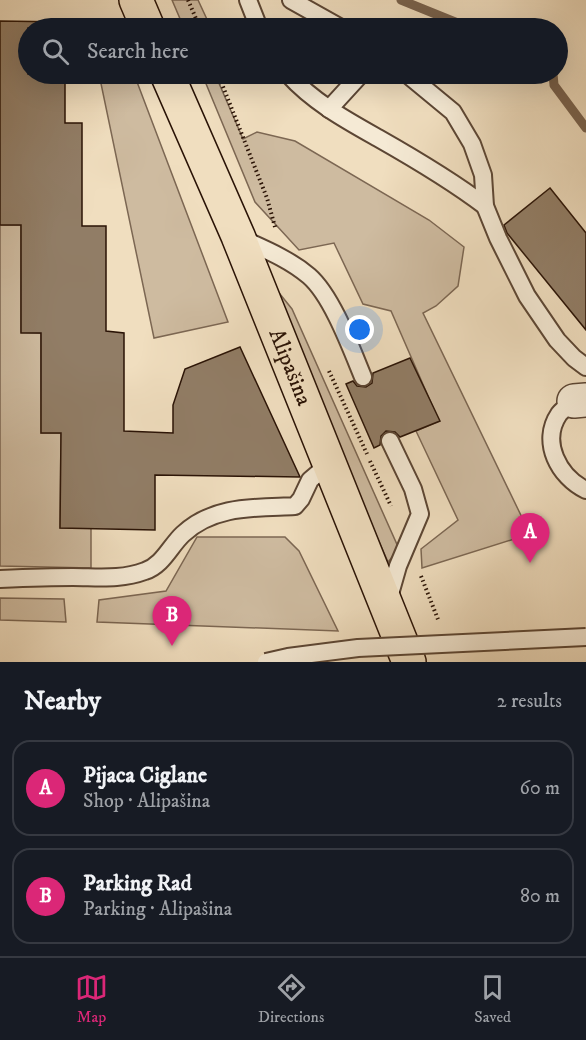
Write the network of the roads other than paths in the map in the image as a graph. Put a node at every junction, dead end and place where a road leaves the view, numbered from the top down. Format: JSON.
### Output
{"nodes":[{"id":1,"x":136,"y":0,"type":"edge"},
{"id":2,"x":248,"y":0,"type":"edge"},
{"id":3,"x":291,"y":0,"type":"edge"},
{"id":4,"x":144,"y":18,"type":"edge"},
{"id":5,"x":256,"y":18,"type":"edge"},
{"id":6,"x":323,"y":18,"type":"edge"},
{"id":7,"x":171,"y":84,"type":"edge"},
{"id":8,"x":297,"y":84,"type":"edge"},
{"id":9,"x":352,"y":84,"type":"edge"},
{"id":10,"x":419,"y":84,"type":"edge"},
{"id":11,"x":329,"y":109,"type":"junction"},
{"id":12,"x":484,"y":206,"type":"junction"},
{"id":13,"x":238,"y":236,"type":"junction"},
{"id":14,"x":586,"y":367,"type":"edge"},
{"id":15,"x":363,"y":377,"type":"dead end"},
{"id":16,"x":580,"y":400,"type":"edge"},
{"id":17,"x":390,"y":441,"type":"dead end"},
{"id":18,"x":330,"y":463,"type":"junction"},
{"id":19,"x":586,"y":490,"type":"edge"},
{"id":20,"x":0,"y":579,"type":"edge"},
{"id":21,"x":387,"y":604,"type":"junction"},
{"id":22,"x":586,"y":637,"type":"edge"},
{"id":23,"x":266,"y":662,"type":"edge"},
{"id":24,"x":409,"y":662,"type":"edge"}],
"edges":[{"from":1,"to":4,"type":"main road"},
{"from":2,"to":5,"type":"lane"},
{"from":3,"to":6,"type":"lane"},
{"from":7,"to":13,"type":"main road","name":"Alipašina"},
{"from":8,"to":11,"type":"lane"},
{"from":9,"to":11,"type":"lane"},
{"from":10,"to":12,"type":"lane"},
{"from":11,"to":12,"type":"lane"},
{"from":12,"to":14,"type":"lane"},
{"from":13,"to":15,"type":"lane"},
{"from":13,"to":18,"type":"main road","name":"Alipašina"},
{"from":16,"to":19,"type":"lane"},
{"from":17,"to":21,"type":"lane"},
{"from":18,"to":20,"type":"lane"},
{"from":18,"to":21,"type":"main road","name":"Alipašina"},
{"from":21,"to":24,"type":"main road","name":"Alipašina"},
{"from":22,"to":23,"type":"lane","bridge":true}]}
